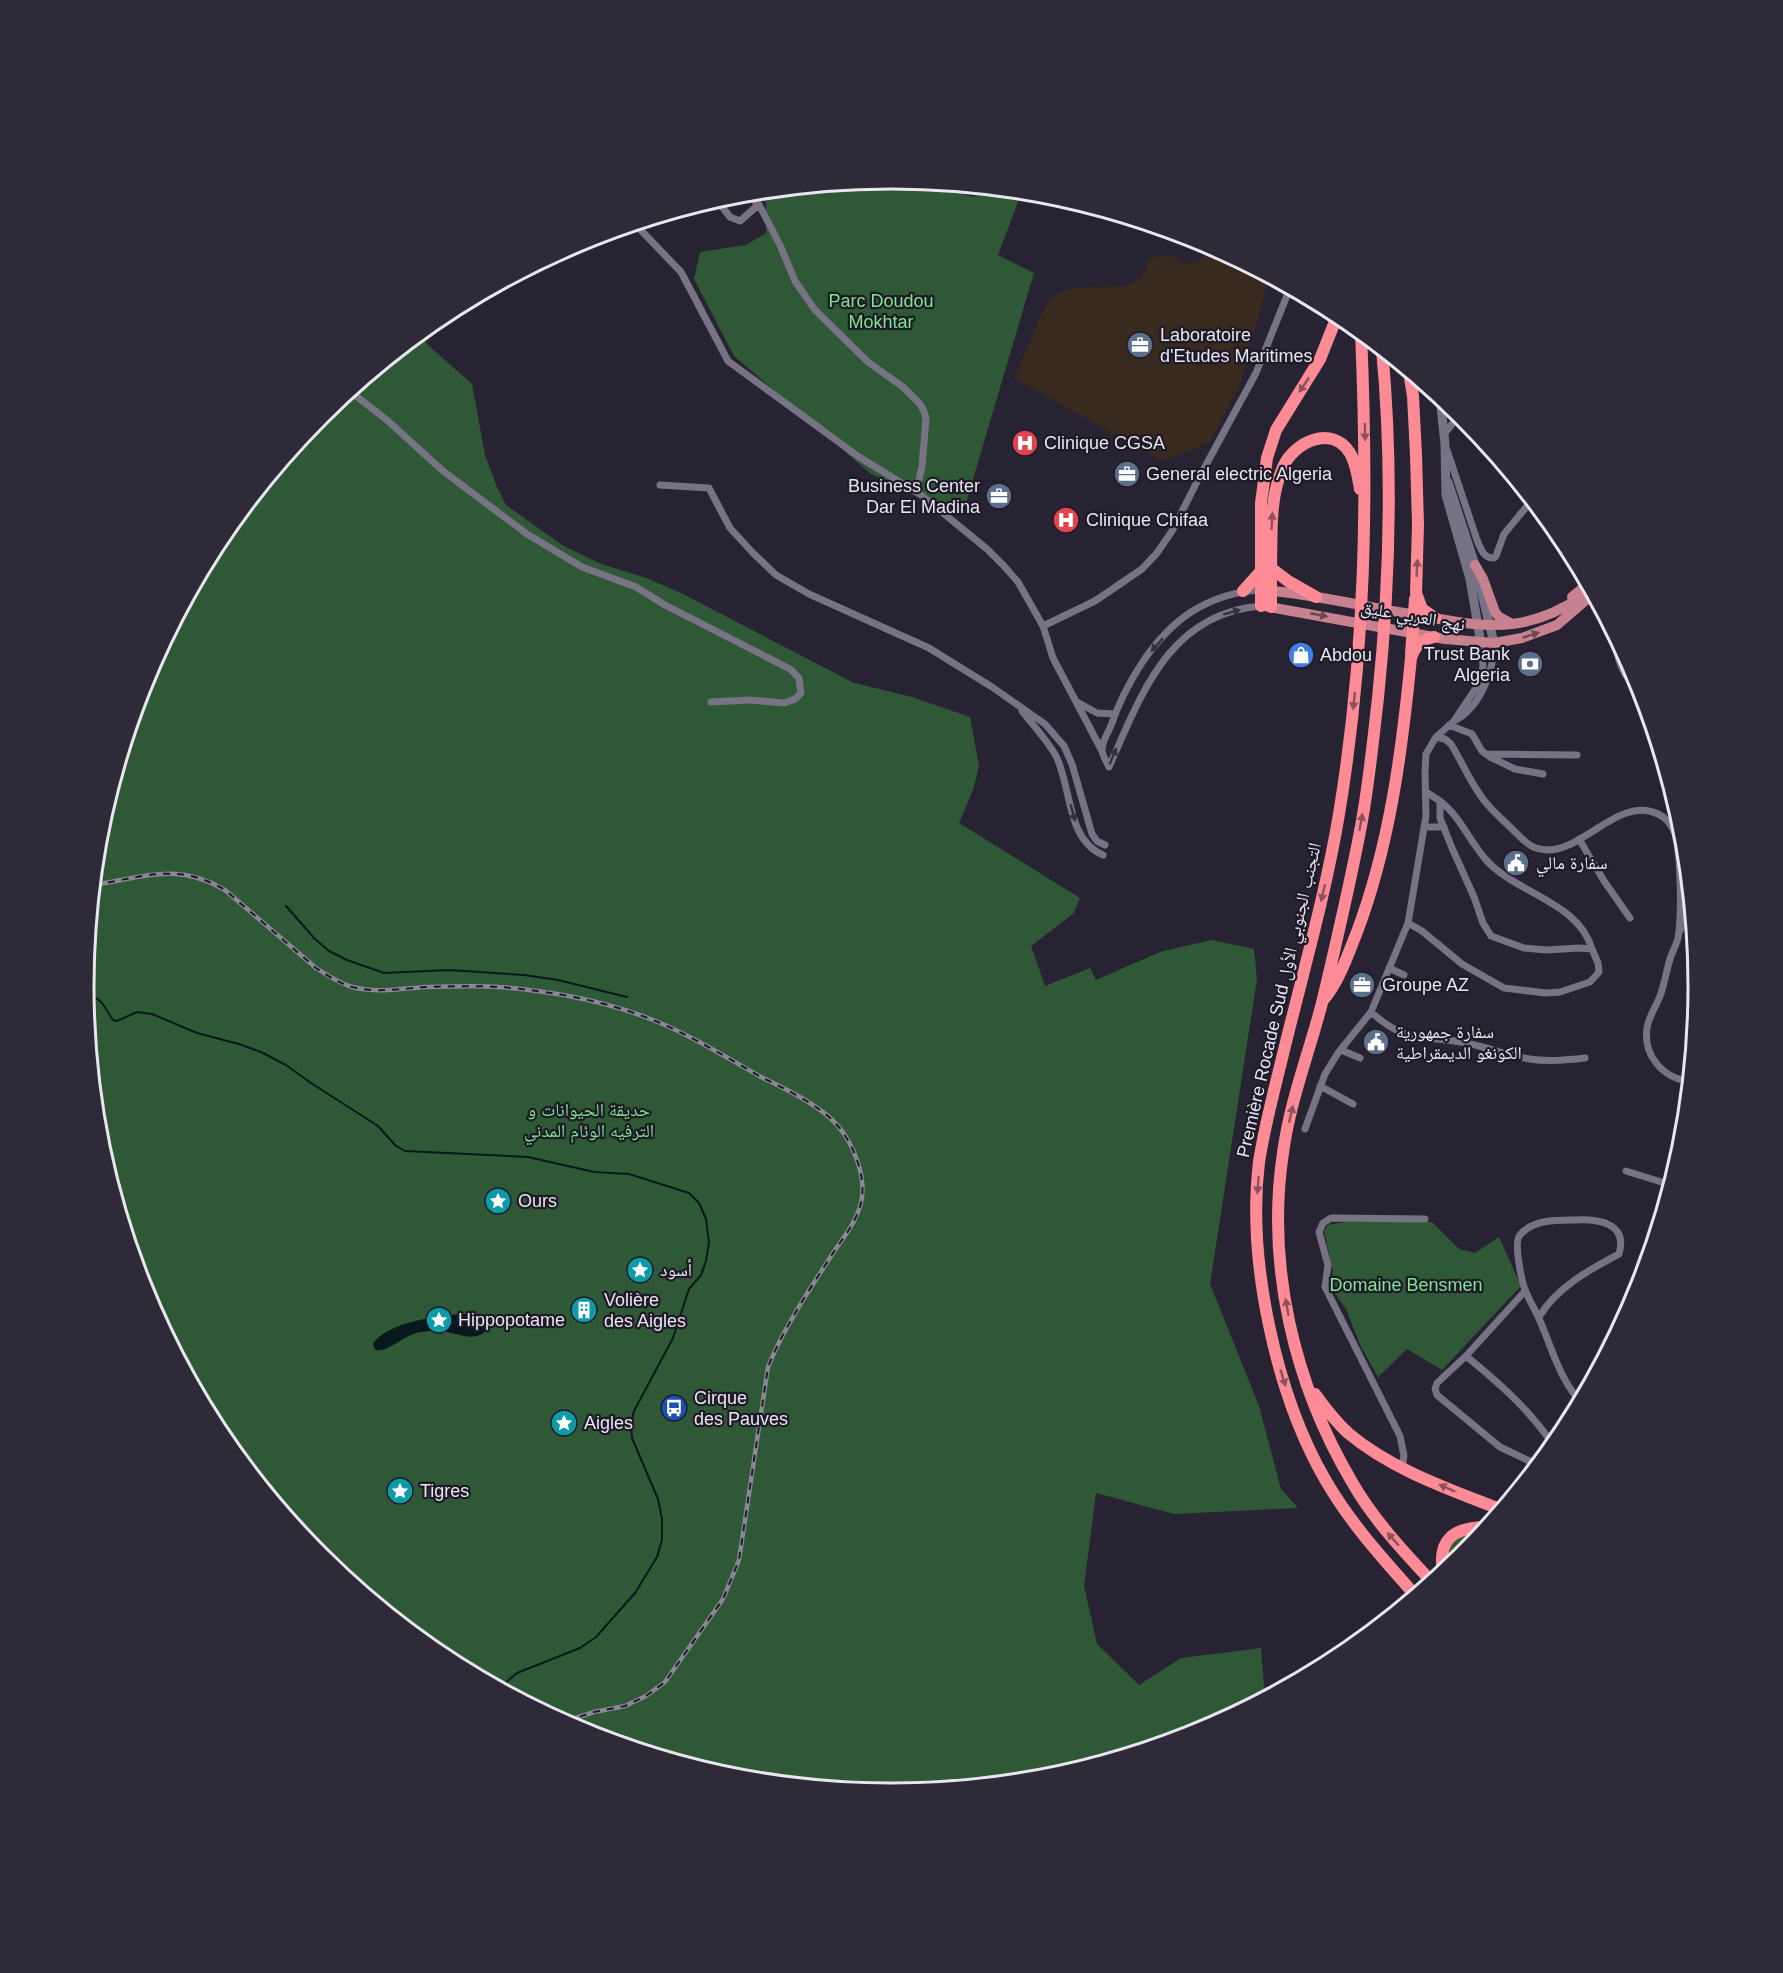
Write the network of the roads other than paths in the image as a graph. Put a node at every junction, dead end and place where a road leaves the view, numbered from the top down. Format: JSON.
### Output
{"nodes":[{"id":1,"x":757,"y":201,"type":"edge"},
{"id":2,"x":755,"y":202,"type":"edge"},
{"id":3,"x":723,"y":208,"type":"edge"},
{"id":4,"x":641,"y":230,"type":"edge"},
{"id":5,"x":1287,"y":295,"type":"edge"},
{"id":6,"x":1334,"y":324,"type":"edge"},
{"id":7,"x":1361,"y":343,"type":"edge"},
{"id":8,"x":1383,"y":359,"type":"edge"},
{"id":9,"x":1411,"y":382,"type":"edge"},
{"id":10,"x":356,"y":396,"type":"edge"},
{"id":11,"x":1441,"y":410,"type":"edge"},
{"id":12,"x":1454,"y":422,"type":"edge"},
{"id":13,"x":1444,"y":433,"type":"junction"},
{"id":14,"x":1445,"y":444,"type":"junction"},
{"id":15,"x":1446,"y":480,"type":"junction"},
{"id":16,"x":660,"y":485,"type":"dead end"},
{"id":17,"x":916,"y":492,"type":"junction"},
{"id":18,"x":1364,"y":505,"type":"junction"},
{"id":19,"x":1527,"y":506,"type":"edge"},
{"id":20,"x":1475,"y":565,"type":"junction"},
{"id":21,"x":1267,"y":569,"type":"junction"},
{"id":22,"x":1582,"y":589,"type":"edge"},
{"id":23,"x":1244,"y":591,"type":"junction"},
{"id":24,"x":1266,"y":591,"type":"junction"},
{"id":25,"x":1416,"y":593,"type":"junction"},
{"id":26,"x":1585,"y":594,"type":"edge"},
{"id":27,"x":1316,"y":597,"type":"junction"},
{"id":28,"x":1588,"y":599,"type":"edge"},
{"id":29,"x":1591,"y":605,"type":"edge"},
{"id":30,"x":1266,"y":607,"type":"junction"},
{"id":31,"x":1552,"y":613,"type":"junction"},
{"id":32,"x":1414,"y":615,"type":"junction"},
{"id":33,"x":1435,"y":618,"type":"junction"},
{"id":34,"x":1477,"y":624,"type":"junction"},
{"id":35,"x":1512,"y":624,"type":"junction"},
{"id":36,"x":1490,"y":625,"type":"junction"},
{"id":37,"x":1557,"y":625,"type":"junction"},
{"id":38,"x":1043,"y":626,"type":"junction"},
{"id":39,"x":1413,"y":633,"type":"junction"},
{"id":40,"x":1434,"y":637,"type":"junction"},
{"id":41,"x":1494,"y":643,"type":"junction"},
{"id":42,"x":1481,"y":644,"type":"junction"},
{"id":43,"x":1411,"y":658,"type":"junction"},
{"id":44,"x":711,"y":702,"type":"dead end"},
{"id":45,"x":1077,"y":702,"type":"junction"},
{"id":46,"x":1018,"y":706,"type":"junction"},
{"id":47,"x":1115,"y":714,"type":"junction"},
{"id":48,"x":1452,"y":723,"type":"junction"},
{"id":49,"x":1436,"y":737,"type":"junction"},
{"id":50,"x":1102,"y":751,"type":"junction"},
{"id":51,"x":1485,"y":754,"type":"junction"},
{"id":52,"x":1577,"y":755,"type":"dead end"},
{"id":53,"x":1543,"y":774,"type":"dead end"},
{"id":54,"x":1426,"y":792,"type":"junction"},
{"id":55,"x":1440,"y":801,"type":"junction"},
{"id":56,"x":1424,"y":826,"type":"junction"},
{"id":57,"x":1444,"y":826,"type":"junction"},
{"id":58,"x":1673,"y":830,"type":"edge"},
{"id":59,"x":1579,"y":839,"type":"junction"},
{"id":60,"x":1105,"y":845,"type":"dead end"},
{"id":61,"x":1103,"y":855,"type":"dead end"},
{"id":62,"x":1679,"y":864,"type":"edge"},
{"id":63,"x":1630,"y":918,"type":"dead end"},
{"id":64,"x":1686,"y":919,"type":"edge"},
{"id":65,"x":1408,"y":923,"type":"junction"},
{"id":66,"x":1678,"y":935,"type":"junction"},
{"id":67,"x":1592,"y":949,"type":"junction"},
{"id":68,"x":1389,"y":968,"type":"junction"},
{"id":69,"x":1404,"y":975,"type":"dead end"},
{"id":70,"x":1322,"y":1001,"type":"junction"},
{"id":71,"x":1371,"y":1012,"type":"junction"},
{"id":72,"x":1341,"y":1050,"type":"junction"},
{"id":73,"x":1360,"y":1058,"type":"dead end"},
{"id":74,"x":1585,"y":1058,"type":"dead end"},
{"id":75,"x":1683,"y":1079,"type":"edge"},
{"id":76,"x":1320,"y":1086,"type":"junction"},
{"id":77,"x":1353,"y":1104,"type":"dead end"},
{"id":78,"x":1305,"y":1129,"type":"dead end"},
{"id":79,"x":1626,"y":1171,"type":"dead end"},
{"id":80,"x":1663,"y":1183,"type":"edge"},
{"id":81,"x":1425,"y":1219,"type":"dead end"},
{"id":82,"x":1525,"y":1291,"type":"junction"},
{"id":83,"x":1539,"y":1317,"type":"junction"},
{"id":84,"x":1466,"y":1356,"type":"junction"},
{"id":85,"x":1304,"y":1379,"type":"junction"},
{"id":86,"x":1575,"y":1396,"type":"edge"},
{"id":87,"x":1548,"y":1437,"type":"edge"},
{"id":88,"x":1531,"y":1462,"type":"edge"},
{"id":89,"x":1402,"y":1467,"type":"junction"},
{"id":90,"x":1495,"y":1507,"type":"edge"},
{"id":91,"x":1476,"y":1528,"type":"edge"},
{"id":92,"x":1442,"y":1562,"type":"edge"},
{"id":93,"x":1427,"y":1577,"type":"edge"},
{"id":94,"x":1411,"y":1591,"type":"edge"}],
"edges":[{"from":1,"to":17,"type":"street"},
{"from":2,"to":3,"type":"street"},
{"from":4,"to":17,"type":"street"},
{"from":5,"to":38,"type":"street"},
{"from":6,"to":21,"type":"highway","one_way":true},
{"from":7,"to":18,"type":"highway","one_way":true},
{"from":70,"to":8,"type":"highway","name":"Première Rocade Sud التجنب الجنوبي الأول","one_way":true},
{"from":25,"to":9,"type":"highway","one_way":true},
{"from":10,"to":44,"type":"street"},
{"from":11,"to":13,"type":"street"},
{"from":12,"to":13,"type":"street"},
{"from":13,"to":14,"type":"street"},
{"from":14,"to":15,"type":"street"},
{"from":14,"to":19,"type":"street"},
{"from":15,"to":20,"type":"street"},
{"from":15,"to":34,"type":"street"},
{"from":16,"to":46,"type":"street"},
{"from":17,"to":38,"type":"street"},
{"from":21,"to":18,"type":"highway","one_way":true},
{"from":18,"to":94,"type":"highway","name":"Première Rocade Sud التجنب الجنوبي الأول","one_way":true},
{"from":20,"to":35,"type":"main road"},
{"from":20,"to":36,"type":"street"},
{"from":21,"to":23,"type":"highway"},
{"from":21,"to":24,"type":"highway"},
{"from":21,"to":27,"type":"highway"},
{"from":22,"to":31,"type":"main road","name":"نهج العربي عليق"},
{"from":23,"to":24,"type":"street"},
{"from":23,"to":47,"type":"street","one_way":true},
{"from":24,"to":27,"type":"main road","name":"نهج العربي عليق"},
{"from":24,"to":30,"type":"highway"},
{"from":25,"to":32,"type":"highway"},
{"from":25,"to":33,"type":"highway"},
{"from":26,"to":31,"type":"main road","name":"نهج العربي عليق"},
{"from":27,"to":32,"type":"main road","name":"نهج العربي عليق"},
{"from":28,"to":37,"type":"main road","name":"نهج العربي عليق"},
{"from":29,"to":37,"type":"main road","name":"نهج العربي عليق"},
{"from":30,"to":39,"type":"main road","name":"نهج العربي عليق","one_way":true},
{"from":50,"to":30,"type":"street","one_way":true},
{"from":31,"to":35,"type":"main road","name":"نهج العربي عليق"},
{"from":32,"to":33,"type":"main road","name":"نهج العربي عليق"},
{"from":32,"to":39,"type":"highway"},
{"from":33,"to":34,"type":"main road","name":"نهج العربي عليق"},
{"from":34,"to":36,"type":"main road","name":"نهج العربي عليق"},
{"from":34,"to":42,"type":"street"},
{"from":35,"to":36,"type":"main road","name":"نهج العربي عليق"},
{"from":36,"to":41,"type":"street"},
{"from":41,"to":37,"type":"main road","name":"نهج العربي عليق","one_way":true},
{"from":38,"to":45,"type":"street"},
{"from":39,"to":40,"type":"main road","name":"نهج العربي عليق"},
{"from":39,"to":43,"type":"highway"},
{"from":40,"to":42,"type":"main road","name":"نهج العربي عليق"},
{"from":40,"to":43,"type":"highway"},
{"from":41,"to":42,"type":"main road","name":"نهج العربي عليق"},
{"from":41,"to":48,"type":"street"},
{"from":42,"to":48,"type":"street"},
{"from":43,"to":70,"type":"highway"},
{"from":45,"to":47,"type":"street"},
{"from":45,"to":50,"type":"street"},
{"from":46,"to":60,"type":"street"},
{"from":46,"to":61,"type":"street","one_way":true},
{"from":47,"to":50,"type":"street"},
{"from":48,"to":49,"type":"street"},
{"from":48,"to":51,"type":"street"},
{"from":49,"to":54,"type":"street"},
{"from":49,"to":59,"type":"street"},
{"from":51,"to":52,"type":"street"},
{"from":51,"to":53,"type":"street"},
{"from":54,"to":55,"type":"street"},
{"from":54,"to":56,"type":"street"},
{"from":55,"to":57,"type":"street"},
{"from":55,"to":67,"type":"street"},
{"from":56,"to":57,"type":"street"},
{"from":56,"to":65,"type":"street"},
{"from":57,"to":67,"type":"street"},
{"from":58,"to":59,"type":"street"},
{"from":59,"to":63,"type":"street"},
{"from":62,"to":66,"type":"street"},
{"from":64,"to":66,"type":"street"},
{"from":65,"to":67,"type":"street"},
{"from":65,"to":68,"type":"street"},
{"from":66,"to":75,"type":"street"},
{"from":68,"to":69,"type":"street"},
{"from":68,"to":71,"type":"street"},
{"from":85,"to":70,"type":"highway","name":"Première Rocade Sud التجنب الجنوبي الأول","one_way":true},
{"from":71,"to":72,"type":"street"},
{"from":71,"to":74,"type":"street"},
{"from":72,"to":73,"type":"street"},
{"from":72,"to":76,"type":"street"},
{"from":76,"to":77,"type":"street"},
{"from":76,"to":78,"type":"street"},
{"from":79,"to":80,"type":"street"},
{"from":81,"to":89,"type":"street"},
{"from":82,"to":83,"type":"street"},
{"from":82,"to":83,"type":"street"},
{"from":82,"to":84,"type":"street"},
{"from":83,"to":86,"type":"street"},
{"from":84,"to":87,"type":"street"},
{"from":84,"to":88,"type":"street"},
{"from":85,"to":89,"type":"highway"},
{"from":93,"to":85,"type":"highway","name":"Première Rocade Sud التجنب الجنوبي الأول","one_way":true},
{"from":90,"to":89,"type":"highway","one_way":true},
{"from":91,"to":92,"type":"highway"}]}
